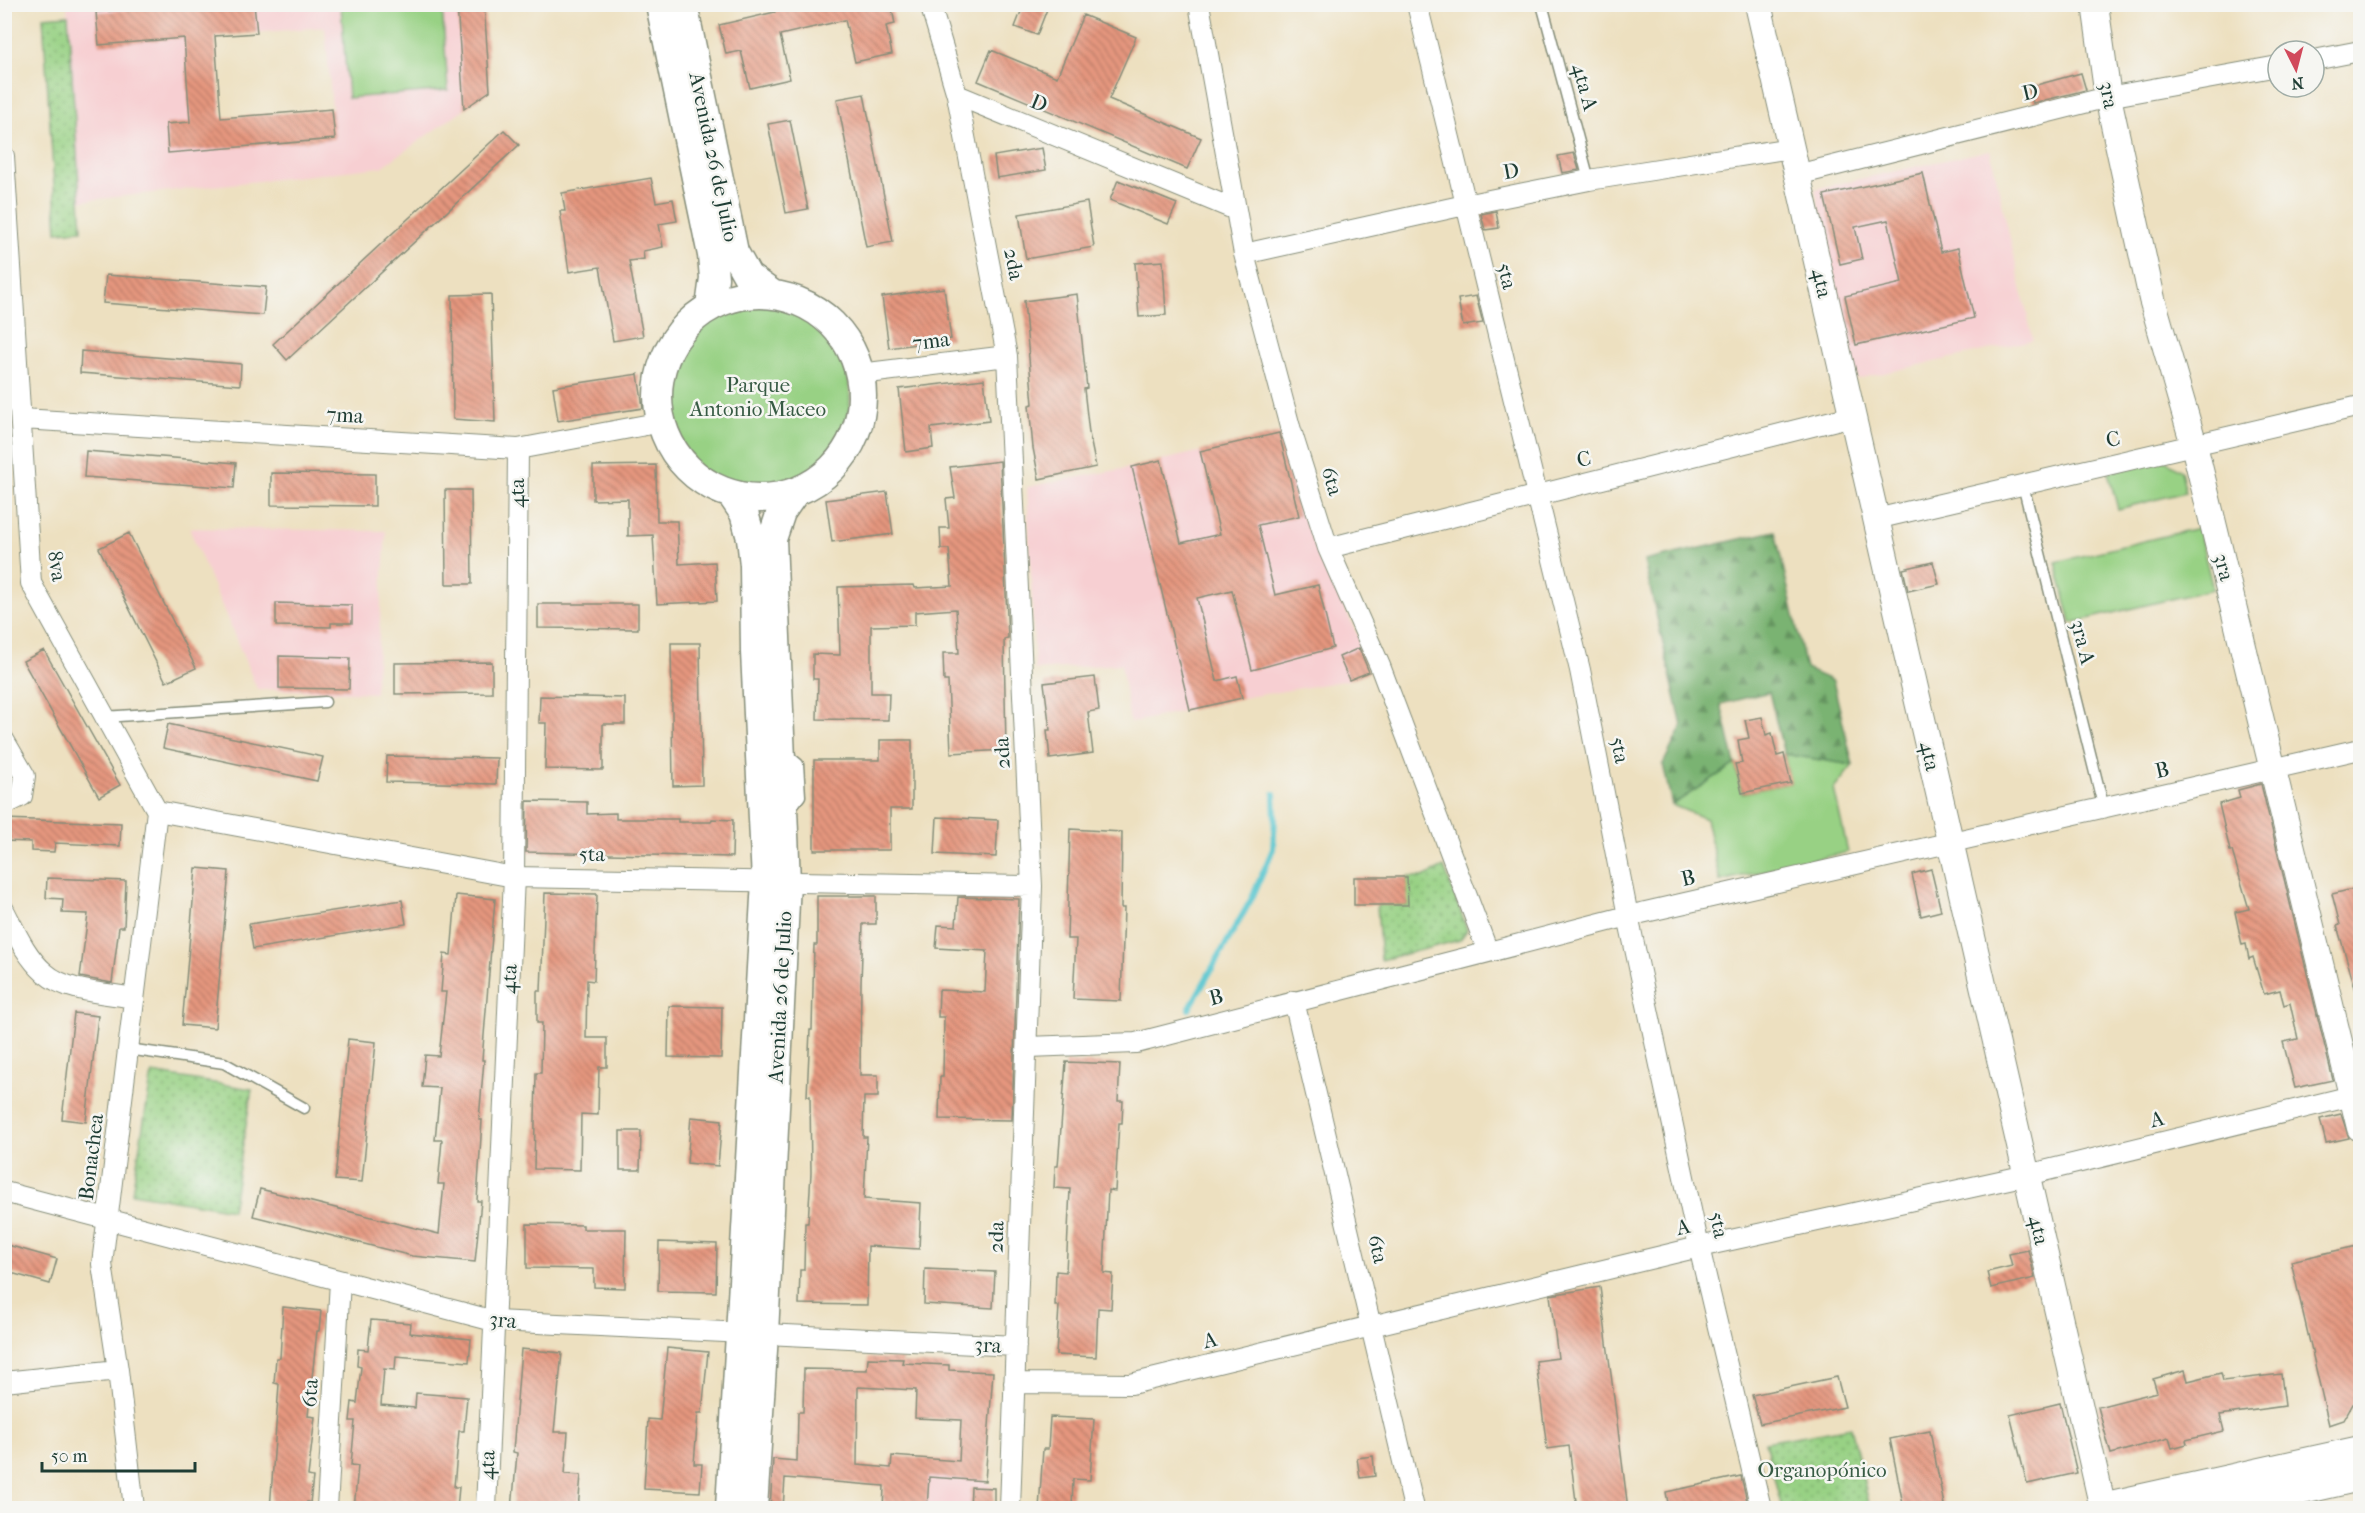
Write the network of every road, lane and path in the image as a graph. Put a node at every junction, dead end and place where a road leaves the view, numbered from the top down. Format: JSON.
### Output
{"nodes":[{"id":1,"x":660,"y":4,"type":"edge"},
{"id":2,"x":683,"y":4,"type":"edge"},
{"id":3,"x":930,"y":4,"type":"edge"},
{"id":4,"x":1199,"y":4,"type":"edge"},
{"id":5,"x":1417,"y":4,"type":"edge"},
{"id":6,"x":1542,"y":4,"type":"edge"},
{"id":7,"x":1758,"y":4,"type":"edge"},
{"id":8,"x":2095,"y":4,"type":"edge"},
{"id":9,"x":2361,"y":51,"type":"edge"},
{"id":10,"x":2326,"y":58,"type":"edge"},
{"id":11,"x":2266,"y":68,"type":"edge"},
{"id":12,"x":957,"y":95,"type":"junction"},
{"id":13,"x":2108,"y":97,"type":"junction"},
{"id":14,"x":1791,"y":148,"type":"junction"},
{"id":15,"x":4,"y":156,"type":"edge"},
{"id":16,"x":1797,"y":175,"type":"junction"},
{"id":17,"x":1589,"y":180,"type":"junction"},
{"id":18,"x":1465,"y":205,"type":"junction"},
{"id":19,"x":1236,"y":210,"type":"junction"},
{"id":20,"x":1244,"y":254,"type":"junction"},
{"id":21,"x":772,"y":294,"type":"junction"},
{"id":22,"x":710,"y":307,"type":"junction"},
{"id":23,"x":1007,"y":356,"type":"junction"},
{"id":24,"x":860,"y":374,"type":"junction"},
{"id":25,"x":2361,"y":406,"type":"edge"},
{"id":26,"x":1852,"y":416,"type":"junction"},
{"id":27,"x":22,"y":419,"type":"junction"},
{"id":28,"x":662,"y":422,"type":"junction"},
{"id":29,"x":2194,"y":445,"type":"junction"},
{"id":30,"x":518,"y":449,"type":"junction"},
{"id":31,"x":2023,"y":485,"type":"junction"},
{"id":32,"x":795,"y":492,"type":"junction"},
{"id":33,"x":731,"y":494,"type":"junction"},
{"id":34,"x":1536,"y":496,"type":"junction"},
{"id":35,"x":1876,"y":519,"type":"junction"},
{"id":36,"x":1328,"y":548,"type":"junction"},
{"id":37,"x":325,"y":702,"type":"dead end"},
{"id":38,"x":104,"y":717,"type":"junction"},
{"id":39,"x":4,"y":740,"type":"edge"},
{"id":40,"x":2361,"y":749,"type":"edge"},
{"id":41,"x":2273,"y":769,"type":"junction"},
{"id":42,"x":4,"y":805,"type":"edge"},
{"id":43,"x":2104,"y":808,"type":"junction"},
{"id":44,"x":157,"y":810,"type":"junction"},
{"id":45,"x":1950,"y":843,"type":"junction"},
{"id":46,"x":514,"y":877,"type":"junction"},
{"id":47,"x":776,"y":881,"type":"junction"},
{"id":48,"x":1032,"y":886,"type":"junction"},
{"id":49,"x":4,"y":910,"type":"edge"},
{"id":50,"x":1628,"y":916,"type":"junction"},
{"id":51,"x":1488,"y":952,"type":"junction"},
{"id":52,"x":134,"y":998,"type":"junction"},
{"id":53,"x":1294,"y":1000,"type":"junction"},
{"id":54,"x":1028,"y":1047,"type":"junction"},
{"id":55,"x":128,"y":1049,"type":"junction"},
{"id":56,"x":2357,"y":1095,"type":"edge"},
{"id":57,"x":304,"y":1108,"type":"dead end"},
{"id":58,"x":2361,"y":1128,"type":"edge"},
{"id":59,"x":2027,"y":1175,"type":"junction"},
{"id":60,"x":4,"y":1192,"type":"edge"},
{"id":61,"x":107,"y":1219,"type":"junction"},
{"id":62,"x":1699,"y":1247,"type":"junction"},
{"id":63,"x":340,"y":1281,"type":"junction"},
{"id":64,"x":494,"y":1321,"type":"junction"},
{"id":65,"x":1371,"y":1326,"type":"junction"},
{"id":66,"x":752,"y":1333,"type":"junction"},
{"id":67,"x":1016,"y":1346,"type":"junction"},
{"id":68,"x":118,"y":1370,"type":"junction"},
{"id":69,"x":4,"y":1382,"type":"edge"},
{"id":70,"x":1014,"y":1383,"type":"junction"},
{"id":71,"x":2361,"y":1452,"type":"edge"},
{"id":72,"x":2361,"y":1475,"type":"edge"},
{"id":73,"x":2283,"y":1501,"type":"edge"},
{"id":74,"x":134,"y":1509,"type":"edge"},
{"id":75,"x":327,"y":1509,"type":"edge"},
{"id":76,"x":486,"y":1509,"type":"edge"},
{"id":77,"x":729,"y":1509,"type":"edge"},
{"id":78,"x":753,"y":1509,"type":"edge"},
{"id":79,"x":1010,"y":1509,"type":"edge"},
{"id":80,"x":1414,"y":1509,"type":"edge"},
{"id":81,"x":1761,"y":1509,"type":"edge"},
{"id":82,"x":2104,"y":1509,"type":"edge"},
{"id":83,"x":2215,"y":1509,"type":"edge"}],
"edges":[{"from":1,"to":22,"type":"main road","name":"Avenida 26 de Julio"},
{"from":2,"to":21,"type":"main road","name":"Avenida 26 de Julio"},
{"from":3,"to":12,"type":"street","name":"2da"},
{"from":4,"to":19,"type":"street","name":"6ta"},
{"from":5,"to":18,"type":"street","name":"5ta"},
{"from":6,"to":17,"type":"lane","name":"4ta A"},
{"from":7,"to":14,"type":"street","name":"4ta"},
{"from":8,"to":13,"type":"street","name":"3ra"},
{"from":9,"to":10,"type":"street"},
{"from":11,"to":13,"type":"street","name":"D"},
{"from":12,"to":19,"type":"street","name":"D"},
{"from":12,"to":23,"type":"street","name":"2da"},
{"from":13,"to":16,"type":"street","name":"D"},
{"from":13,"to":29,"type":"street","name":"3ra"},
{"from":14,"to":16,"type":"street","name":"4ta"},
{"from":14,"to":17,"type":"street","name":"D"},
{"from":15,"to":27,"type":"street","name":"8va"},
{"from":16,"to":26,"type":"street","name":"4ta"},
{"from":17,"to":18,"type":"street","name":"D"},
{"from":18,"to":20,"type":"street","name":"D"},
{"from":18,"to":34,"type":"street","name":"5ta"},
{"from":19,"to":20,"type":"street","name":"6ta"},
{"from":20,"to":36,"type":"street","name":"6ta"},
{"from":21,"to":22,"type":"main road"},
{"from":21,"to":24,"type":"main road"},
{"from":22,"to":28,"type":"main road"},
{"from":23,"to":24,"type":"street","name":"7ma"},
{"from":23,"to":48,"type":"street","name":"2da"},
{"from":24,"to":32,"type":"main road"},
{"from":25,"to":29,"type":"street","name":"C"},
{"from":26,"to":34,"type":"street","name":"C"},
{"from":26,"to":35,"type":"street","name":"4ta"},
{"from":27,"to":30,"type":"street","name":"7ma"},
{"from":27,"to":38,"type":"street","name":"8va"},
{"from":28,"to":30,"type":"street","name":"7ma"},
{"from":28,"to":33,"type":"main road"},
{"from":29,"to":31,"type":"street","name":"C"},
{"from":29,"to":41,"type":"street","name":"3ra"},
{"from":30,"to":46,"type":"street","name":"4ta"},
{"from":31,"to":35,"type":"street","name":"C"},
{"from":31,"to":43,"type":"lane","name":"3ra A"},
{"from":32,"to":33,"type":"main road"},
{"from":32,"to":47,"type":"main road","name":"Avenida 26 de Julio"},
{"from":33,"to":47,"type":"main road","name":"Avenida 26 de Julio"},
{"from":34,"to":36,"type":"street","name":"C"},
{"from":34,"to":50,"type":"street","name":"5ta"},
{"from":35,"to":45,"type":"street","name":"4ta"},
{"from":36,"to":51,"type":"street","name":"6ta"},
{"from":37,"to":38,"type":"lane"},
{"from":38,"to":44,"type":"street","name":"8va"},
{"from":39,"to":42,"type":"street"},
{"from":40,"to":41,"type":"street","name":"B"},
{"from":41,"to":43,"type":"street","name":"B"},
{"from":41,"to":56,"type":"street","name":"3ra"},
{"from":43,"to":45,"type":"street","name":"B"},
{"from":44,"to":46,"type":"street","name":"5ta"},
{"from":44,"to":52,"type":"street","name":"Bonachea"},
{"from":45,"to":50,"type":"street","name":"B"},
{"from":45,"to":59,"type":"street","name":"4ta"},
{"from":46,"to":47,"type":"street","name":"5ta"},
{"from":46,"to":64,"type":"street","name":"4ta"},
{"from":47,"to":48,"type":"street","name":"5ta"},
{"from":47,"to":66,"type":"main road","name":"Avenida 26 de Julio"},
{"from":48,"to":54,"type":"street","name":"2da"},
{"from":49,"to":52,"type":"street"},
{"from":50,"to":51,"type":"street","name":"B"},
{"from":50,"to":62,"type":"street","name":"5ta"},
{"from":51,"to":53,"type":"street","name":"B"},
{"from":52,"to":55,"type":"street","name":"Bonachea"},
{"from":53,"to":54,"type":"street","name":"B"},
{"from":53,"to":65,"type":"street","name":"6ta"},
{"from":54,"to":67,"type":"street","name":"2da"},
{"from":55,"to":57,"type":"lane"},
{"from":55,"to":61,"type":"street","name":"Bonachea"},
{"from":56,"to":58,"type":"street","name":"3ra"},
{"from":56,"to":59,"type":"street","name":"A"},
{"from":59,"to":62,"type":"street","name":"A"},
{"from":59,"to":82,"type":"street","name":"4ta"},
{"from":60,"to":61,"type":"street","name":"3ra"},
{"from":61,"to":63,"type":"street","name":"3ra"},
{"from":61,"to":68,"type":"street","name":"Bonachea"},
{"from":62,"to":65,"type":"street","name":"A"},
{"from":62,"to":81,"type":"street","name":"5ta"},
{"from":63,"to":64,"type":"street","name":"3ra"},
{"from":63,"to":75,"type":"street","name":"6ta"},
{"from":64,"to":66,"type":"street","name":"3ra"},
{"from":64,"to":76,"type":"street","name":"4ta"},
{"from":65,"to":70,"type":"street","name":"A"},
{"from":65,"to":80,"type":"street","name":"6ta"},
{"from":66,"to":67,"type":"street","name":"3ra"},
{"from":66,"to":77,"type":"main road","name":"Avenida 26 de Julio"},
{"from":66,"to":78,"type":"main road","name":"Avenida 26 de Julio"},
{"from":67,"to":70,"type":"street","name":"2da"},
{"from":68,"to":69,"type":"street"},
{"from":68,"to":74,"type":"street","name":"Bonachea"},
{"from":70,"to":79,"type":"street","name":"2da"},
{"from":71,"to":82,"type":"main road"},
{"from":72,"to":73,"type":"main road"},
{"from":73,"to":83,"type":"main road"}]}
